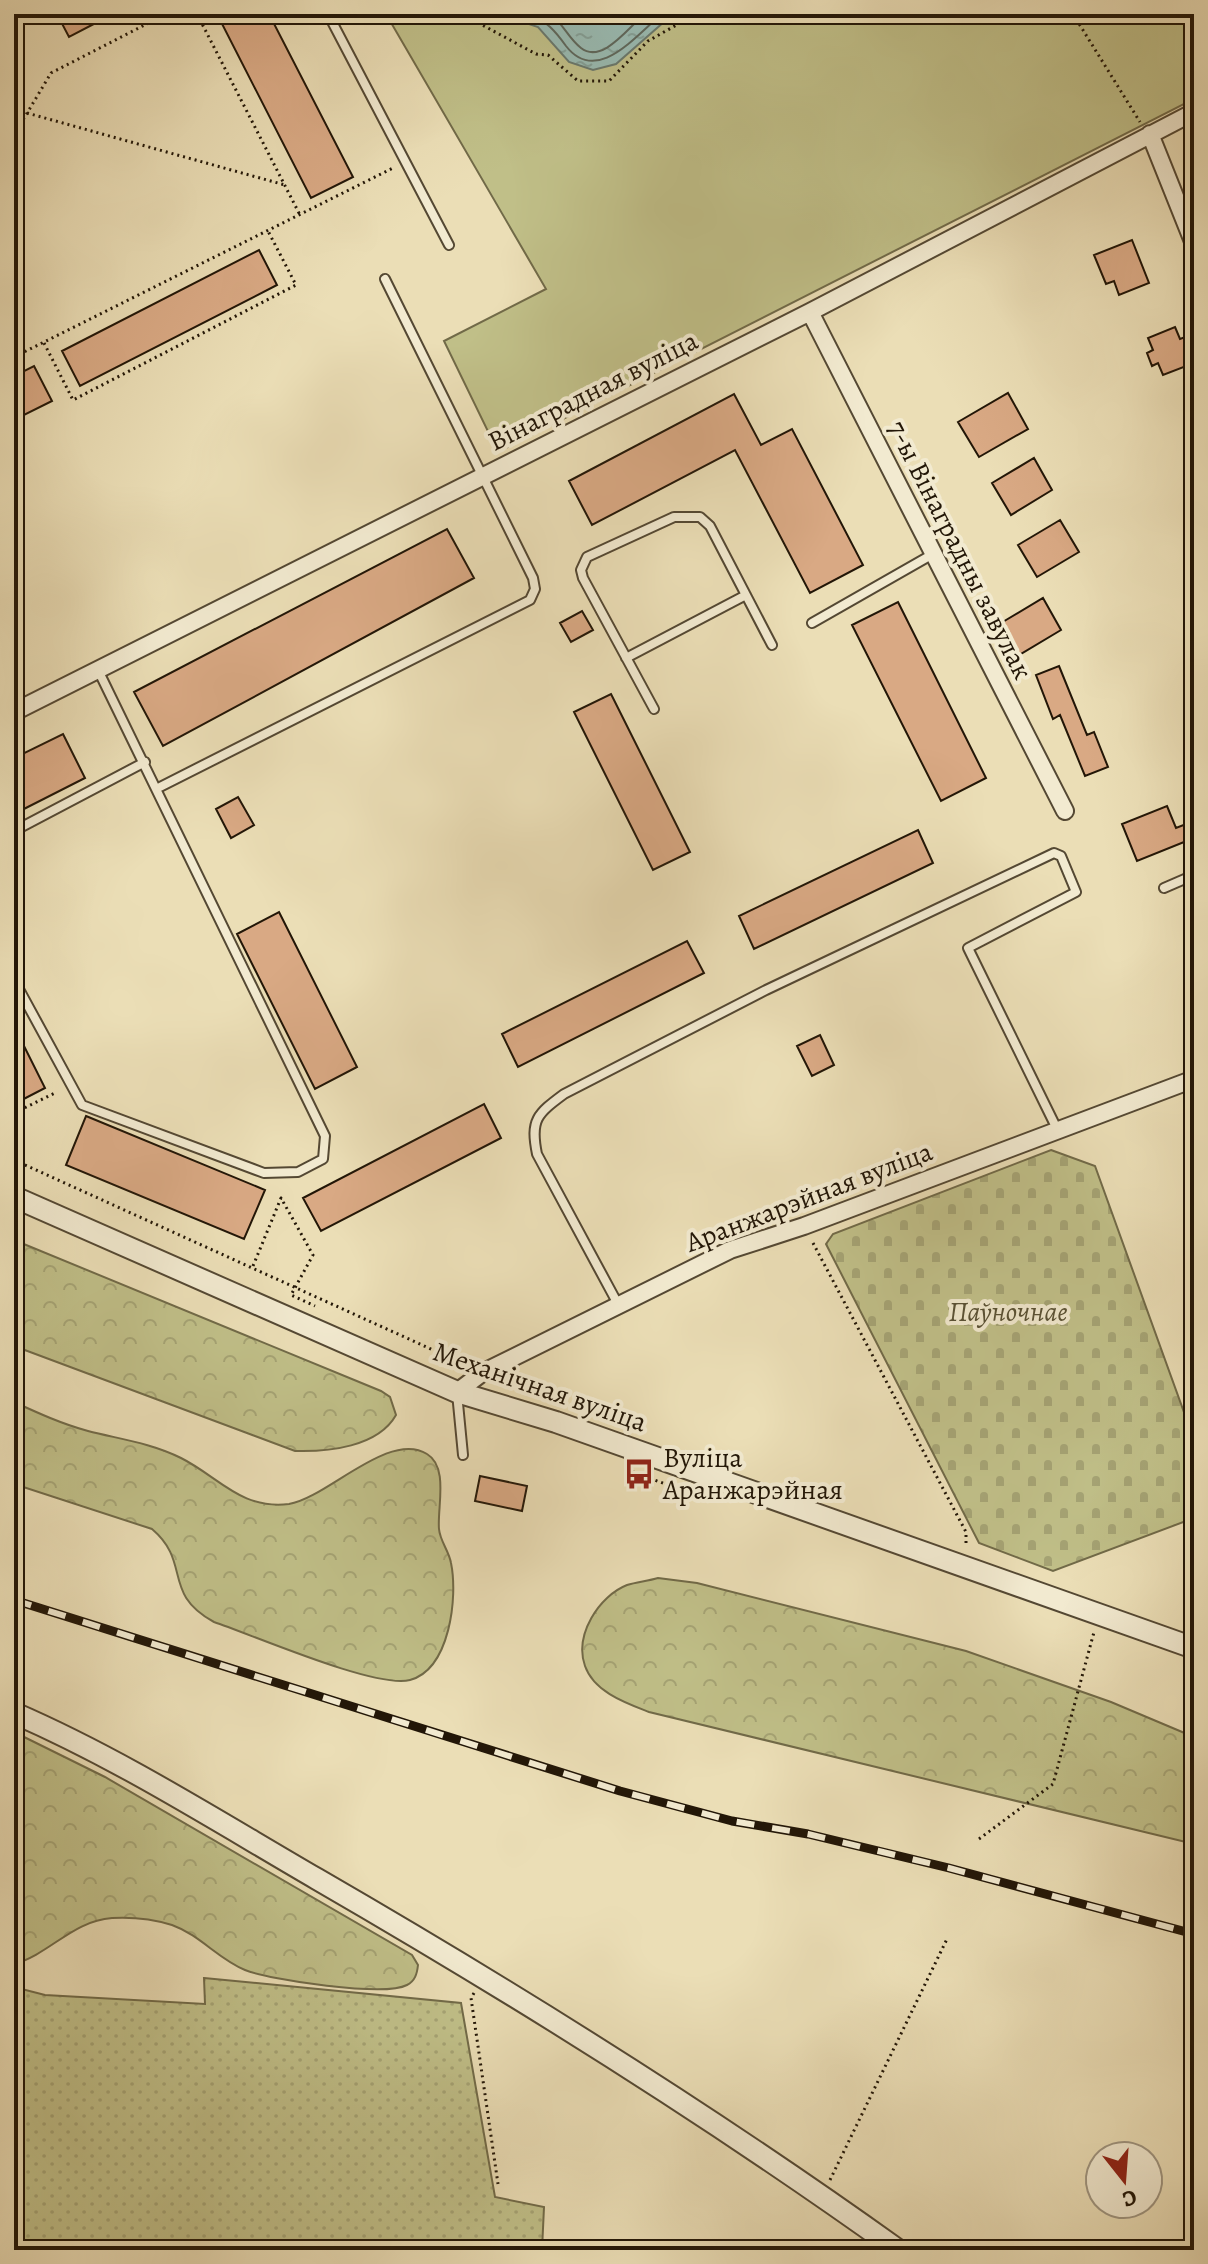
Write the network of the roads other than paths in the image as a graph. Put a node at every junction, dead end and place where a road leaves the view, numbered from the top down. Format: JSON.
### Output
{"nodes":[{"id":1,"x":328,"y":14,"type":"edge"},
{"id":2,"x":1194,"y":112,"type":"edge"},
{"id":3,"x":1150,"y":134,"type":"junction"},
{"id":4,"x":1194,"y":244,"type":"edge"},
{"id":5,"x":449,"y":245,"type":"dead end"},
{"id":6,"x":385,"y":279,"type":"dead end"},
{"id":7,"x":810,"y":312,"type":"junction"},
{"id":8,"x":483,"y":475,"type":"junction"},
{"id":9,"x":933,"y":554,"type":"junction"},
{"id":10,"x":746,"y":595,"type":"junction"},
{"id":11,"x":812,"y":623,"type":"dead end"},
{"id":12,"x":772,"y":645,"type":"dead end"},
{"id":13,"x":626,"y":658,"type":"junction"},
{"id":14,"x":98,"y":670,"type":"junction"},
{"id":15,"x":654,"y":709,"type":"dead end"},
{"id":16,"x":14,"y":712,"type":"edge"},
{"id":17,"x":145,"y":762,"type":"junction"},
{"id":18,"x":158,"y":788,"type":"junction"},
{"id":19,"x":1065,"y":811,"type":"dead end"},
{"id":20,"x":14,"y":831,"type":"edge"},
{"id":21,"x":1194,"y":875,"type":"edge"},
{"id":22,"x":1164,"y":888,"type":"dead end"},
{"id":23,"x":14,"y":980,"type":"edge"},
{"id":24,"x":1194,"y":1079,"type":"edge"},
{"id":25,"x":1057,"y":1129,"type":"junction"},
{"id":26,"x":14,"y":1197,"type":"edge"},
{"id":27,"x":619,"y":1307,"type":"junction"},
{"id":28,"x":457,"y":1392,"type":"junction"},
{"id":29,"x":463,"y":1455,"type":"dead end"},
{"id":30,"x":1194,"y":1648,"type":"edge"},
{"id":31,"x":14,"y":1713,"type":"edge"},
{"id":32,"x":898,"y":2250,"type":"edge"}],
"edges":[{"from":1,"to":5,"type":"lane"},
{"from":2,"to":3,"type":"street","name":"Вінаградная вуліца"},
{"from":3,"to":4,"type":"street"},
{"from":3,"to":7,"type":"street","name":"Вінаградная вуліца"},
{"from":6,"to":8,"type":"lane"},
{"from":7,"to":8,"type":"street","name":"Вінаградная вуліца"},
{"from":7,"to":9,"type":"street","name":"7-ы Вінаградны завулак"},
{"from":8,"to":14,"type":"street","name":"Вінаградная вуліца"},
{"from":8,"to":18,"type":"lane"},
{"from":9,"to":11,"type":"lane"},
{"from":9,"to":19,"type":"street","name":"7-ы Вінаградны завулак"},
{"from":10,"to":12,"type":"lane"},
{"from":10,"to":13,"type":"lane"},
{"from":10,"to":13,"type":"lane"},
{"from":13,"to":15,"type":"lane"},
{"from":14,"to":16,"type":"street","name":"Вінаградная вуліца"},
{"from":14,"to":17,"type":"lane"},
{"from":17,"to":18,"type":"lane"},
{"from":17,"to":20,"type":"lane"},
{"from":18,"to":23,"type":"lane"},
{"from":21,"to":22,"type":"lane"},
{"from":24,"to":25,"type":"street","name":"Аранжарэйная вуліца"},
{"from":25,"to":27,"type":"street","name":"Аранжарэйная вуліца"},
{"from":25,"to":27,"type":"lane"},
{"from":26,"to":28,"type":"street","name":"Механічная вуліца"},
{"from":27,"to":28,"type":"street","name":"Аранжарэйная вуліца"},
{"from":28,"to":29,"type":"lane"},
{"from":28,"to":30,"type":"street","name":"Механічная вуліца"},
{"from":31,"to":32,"type":"street"}]}
